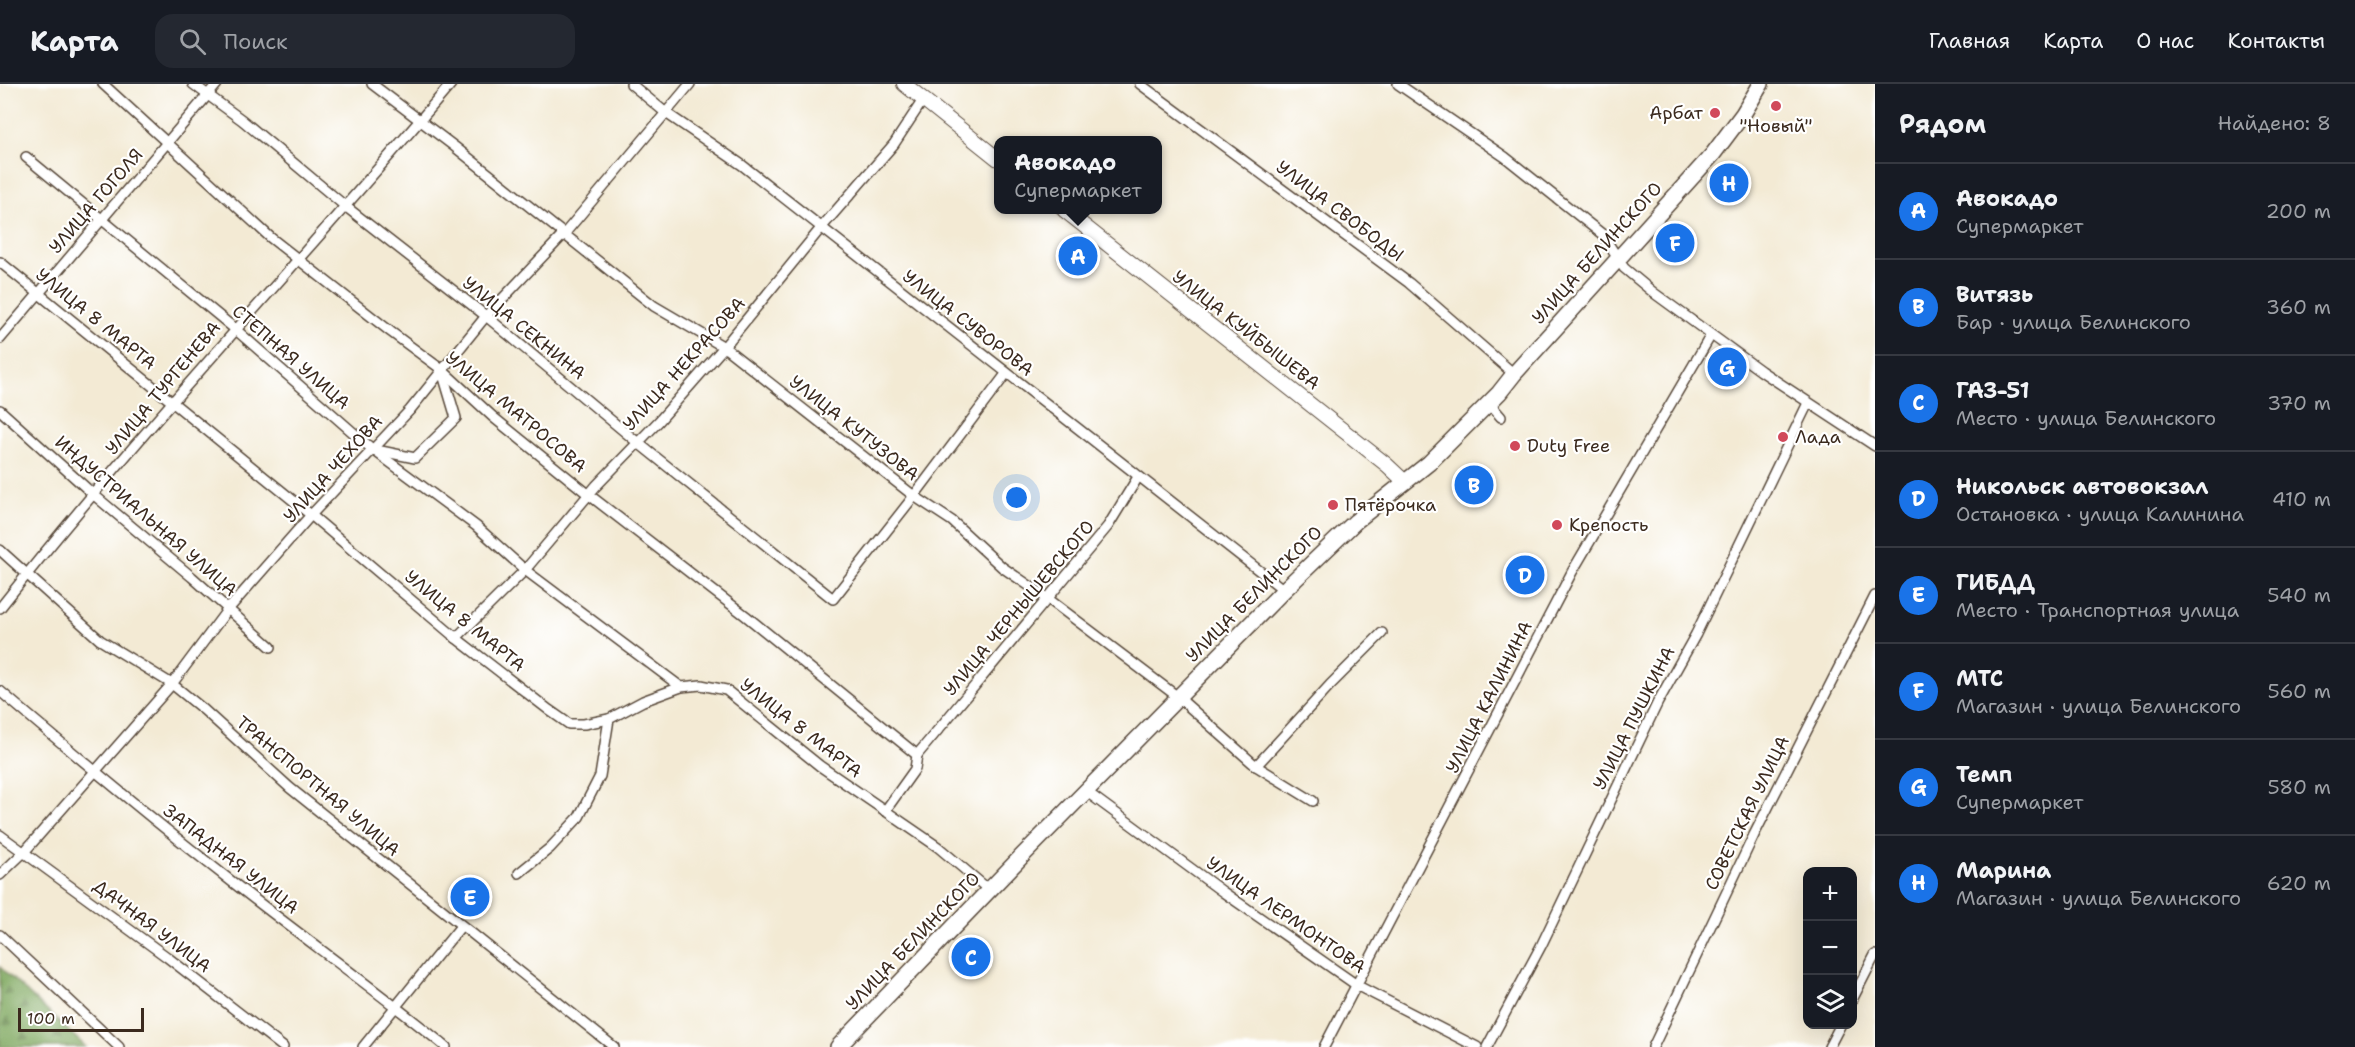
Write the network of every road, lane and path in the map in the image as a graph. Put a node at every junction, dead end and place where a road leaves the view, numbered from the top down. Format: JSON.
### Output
{"nodes":[{"id":1,"x":103,"y":84,"type":"edge"},
{"id":2,"x":193,"y":84,"type":"edge"},
{"id":3,"x":217,"y":84,"type":"edge"},
{"id":4,"x":372,"y":84,"type":"edge"},
{"id":5,"x":451,"y":84,"type":"edge"},
{"id":6,"x":632,"y":84,"type":"edge"},
{"id":7,"x":690,"y":84,"type":"edge"},
{"id":8,"x":904,"y":84,"type":"edge"},
{"id":9,"x":1140,"y":84,"type":"edge"},
{"id":10,"x":1398,"y":84,"type":"edge"},
{"id":11,"x":1761,"y":84,"type":"edge"},
{"id":12,"x":207,"y":95,"type":"junction"},
{"id":13,"x":922,"y":100,"type":"junction"},
{"id":14,"x":666,"y":113,"type":"junction"},
{"id":15,"x":420,"y":120,"type":"junction"},
{"id":16,"x":168,"y":143,"type":"junction"},
{"id":17,"x":994,"y":155,"type":"edge"},
{"id":18,"x":26,"y":157,"type":"dead end"},
{"id":19,"x":345,"y":206,"type":"junction"},
{"id":20,"x":1069,"y":214,"type":"edge"},
{"id":21,"x":102,"y":217,"type":"junction"},
{"id":22,"x":821,"y":228,"type":"junction"},
{"id":23,"x":565,"y":234,"type":"junction"},
{"id":24,"x":297,"y":258,"type":"junction"},
{"id":25,"x":1617,"y":259,"type":"junction"},
{"id":26,"x":0,"y":262,"type":"edge"},
{"id":27,"x":39,"y":293,"type":"junction"},
{"id":28,"x":486,"y":316,"type":"junction"},
{"id":29,"x":235,"y":329,"type":"junction"},
{"id":30,"x":1711,"y":335,"type":"junction"},
{"id":31,"x":0,"y":339,"type":"edge"},
{"id":32,"x":724,"y":347,"type":"junction"},
{"id":33,"x":441,"y":369,"type":"junction"},
{"id":34,"x":1006,"y":374,"type":"junction"},
{"id":35,"x":1514,"y":374,"type":"junction"},
{"id":36,"x":1488,"y":402,"type":"junction"},
{"id":37,"x":173,"y":403,"type":"junction"},
{"id":38,"x":1808,"y":403,"type":"junction"},
{"id":39,"x":0,"y":410,"type":"edge"},
{"id":40,"x":1501,"y":417,"type":"dead end"},
{"id":41,"x":637,"y":442,"type":"junction"},
{"id":42,"x":1875,"y":446,"type":"edge"},
{"id":43,"x":372,"y":449,"type":"junction"},
{"id":44,"x":1138,"y":477,"type":"junction"},
{"id":45,"x":1404,"y":482,"type":"junction"},
{"id":46,"x":588,"y":494,"type":"junction"},
{"id":47,"x":94,"y":495,"type":"junction"},
{"id":48,"x":914,"y":496,"type":"junction"},
{"id":49,"x":311,"y":515,"type":"junction"},
{"id":50,"x":0,"y":550,"type":"edge"},
{"id":51,"x":525,"y":570,"type":"junction"},
{"id":52,"x":27,"y":573,"type":"junction"},
{"id":53,"x":1284,"y":590,"type":"junction"},
{"id":54,"x":1875,"y":596,"type":"edge"},
{"id":55,"x":1047,"y":598,"type":"junction"},
{"id":56,"x":0,"y":608,"type":"edge"},
{"id":57,"x":229,"y":609,"type":"junction"},
{"id":58,"x":1382,"y":633,"type":"dead end"},
{"id":59,"x":456,"y":638,"type":"junction"},
{"id":60,"x":271,"y":647,"type":"dead end"},
{"id":61,"x":172,"y":684,"type":"junction"},
{"id":62,"x":681,"y":687,"type":"junction"},
{"id":63,"x":0,"y":691,"type":"edge"},
{"id":64,"x":1178,"y":697,"type":"junction"},
{"id":65,"x":609,"y":719,"type":"junction"},
{"id":66,"x":917,"y":755,"type":"junction"},
{"id":67,"x":1256,"y":766,"type":"junction"},
{"id":68,"x":94,"y":771,"type":"junction"},
{"id":69,"x":1087,"y":792,"type":"junction"},
{"id":70,"x":1313,"y":801,"type":"dead end"},
{"id":71,"x":885,"y":811,"type":"junction"},
{"id":72,"x":0,"y":835,"type":"edge"},
{"id":73,"x":24,"y":851,"type":"junction"},
{"id":74,"x":519,"y":873,"type":"dead end"},
{"id":75,"x":0,"y":875,"type":"edge"},
{"id":76,"x":989,"y":890,"type":"junction"},
{"id":77,"x":461,"y":926,"type":"junction"},
{"id":78,"x":0,"y":935,"type":"edge"},
{"id":79,"x":1875,"y":955,"type":"edge"},
{"id":80,"x":1358,"y":986,"type":"junction"},
{"id":81,"x":1857,"y":990,"type":"edge"},
{"id":82,"x":396,"y":1006,"type":"junction"},
{"id":83,"x":1838,"y":1029,"type":"edge"},
{"id":84,"x":119,"y":1047,"type":"edge"},
{"id":85,"x":283,"y":1047,"type":"edge"},
{"id":86,"x":363,"y":1047,"type":"edge"},
{"id":87,"x":446,"y":1047,"type":"edge"},
{"id":88,"x":614,"y":1047,"type":"edge"},
{"id":89,"x":838,"y":1047,"type":"edge"},
{"id":90,"x":1324,"y":1047,"type":"edge"},
{"id":91,"x":1477,"y":1047,"type":"edge"},
{"id":92,"x":1488,"y":1047,"type":"edge"},
{"id":93,"x":1653,"y":1047,"type":"edge"},
{"id":94,"x":1829,"y":1047,"type":"edge"}],
"edges":[{"from":1,"to":16,"type":"street","name":"УЛИЦА МАТРОСОВА"},
{"from":2,"to":12,"type":"street","name":"УЛИЦА СЕКНИНА"},
{"from":3,"to":12,"type":"street","name":"УЛИЦА ГОГОЛЯ"},
{"from":4,"to":15,"type":"street","name":"УЛИЦА КУТУЗОВА"},
{"from":5,"to":15,"type":"street","name":"УЛИЦА ТУРГЕНЕВА"},
{"from":6,"to":14,"type":"street","name":"УЛИЦА СУВОРОВА"},
{"from":7,"to":14,"type":"street","name":"УЛИЦА ЧЕХОВА"},
{"from":8,"to":13,"type":"main road"},
{"from":9,"to":35,"type":"street","name":"УЛИЦА СВОБОДЫ"},
{"from":10,"to":25,"type":"street"},
{"from":11,"to":25,"type":"main road","name":"УЛИЦА БЕЛИНСКОГО"},
{"from":12,"to":16,"type":"street","name":"УЛИЦА ГОГОЛЯ"},
{"from":12,"to":19,"type":"street","name":"УЛИЦА СЕКНИНА"},
{"from":13,"to":17,"type":"main road"},
{"from":13,"to":22,"type":"street","name":"УЛИЦА НЕКРАСОВА"},
{"from":14,"to":22,"type":"street","name":"УЛИЦА СУВОРОВА"},
{"from":14,"to":23,"type":"street","name":"УЛИЦА ЧЕХОВА"},
{"from":15,"to":19,"type":"street","name":"УЛИЦА ТУРГЕНЕВА"},
{"from":15,"to":23,"type":"street","name":"УЛИЦА КУТУЗОВА"},
{"from":16,"to":21,"type":"street","name":"УЛИЦА ГОГОЛЯ"},
{"from":16,"to":24,"type":"street","name":"УЛИЦА МАТРОСОВА"},
{"from":18,"to":21,"type":"street","name":"СТЕПНАЯ УЛИЦА"},
{"from":19,"to":24,"type":"street","name":"УЛИЦА ТУРГЕНЕВА"},
{"from":19,"to":28,"type":"street","name":"УЛИЦА СЕКНИНА"},
{"from":20,"to":45,"type":"main road","name":"УЛИЦА КУЙБЫШЕВА"},
{"from":21,"to":27,"type":"street","name":"УЛИЦА ГОГОЛЯ"},
{"from":21,"to":29,"type":"street","name":"СТЕПНАЯ УЛИЦА"},
{"from":22,"to":32,"type":"street","name":"УЛИЦА НЕКРАСОВА"},
{"from":22,"to":34,"type":"street","name":"УЛИЦА СУВОРОВА"},
{"from":23,"to":28,"type":"street","name":"УЛИЦА ЧЕХОВА"},
{"from":23,"to":32,"type":"street","name":"УЛИЦА КУТУЗОВА"},
{"from":24,"to":29,"type":"street","name":"УЛИЦА ТУРГЕНЕВА"},
{"from":24,"to":33,"type":"street","name":"УЛИЦА МАТРОСОВА"},
{"from":25,"to":30,"type":"street"},
{"from":25,"to":35,"type":"main road","name":"УЛИЦА БЕЛИНСКОГО"},
{"from":26,"to":27,"type":"street","name":"УЛИЦА 8 МАРТА"},
{"from":27,"to":31,"type":"street","name":"УЛИЦА ГОГОЛЯ"},
{"from":27,"to":37,"type":"street","name":"УЛИЦА 8 МАРТА"},
{"from":28,"to":33,"type":"street","name":"УЛИЦА ЧЕХОВА"},
{"from":28,"to":41,"type":"street","name":"УЛИЦА СЕКНИНА"},
{"from":29,"to":37,"type":"street","name":"УЛИЦА ТУРГЕНЕВА"},
{"from":29,"to":43,"type":"street","name":"СТЕПНАЯ УЛИЦА"},
{"from":30,"to":38,"type":"street"},
{"from":30,"to":80,"type":"street","name":"УЛИЦА КАЛИНИНА"},
{"from":32,"to":41,"type":"street","name":"УЛИЦА НЕКРАСОВА"},
{"from":32,"to":48,"type":"street","name":"УЛИЦА КУТУЗОВА"},
{"from":33,"to":43,"type":"street","name":"УЛИЦА ЧЕХОВА"},
{"from":33,"to":43,"type":"street"},
{"from":33,"to":46,"type":"street","name":"УЛИЦА МАТРОСОВА"},
{"from":34,"to":44,"type":"street","name":"УЛИЦА СУВОРОВА"},
{"from":34,"to":48,"type":"street"},
{"from":35,"to":36,"type":"main road","name":"УЛИЦА БЕЛИНСКОГО"},
{"from":36,"to":40,"type":"street"},
{"from":36,"to":45,"type":"main road","name":"УЛИЦА БЕЛИНСКОГО"},
{"from":37,"to":47,"type":"street","name":"УЛИЦА ТУРГЕНЕВА"},
{"from":37,"to":49,"type":"street","name":"УЛИЦА 8 МАРТА"},
{"from":38,"to":42,"type":"street"},
{"from":38,"to":92,"type":"street","name":"УЛИЦА ПУШКИНА"},
{"from":39,"to":47,"type":"street","name":"ИНДУСТРИАЛЬНАЯ УЛИЦА"},
{"from":41,"to":46,"type":"street","name":"УЛИЦА НЕКРАСОВА"},
{"from":41,"to":48,"type":"street","name":"УЛИЦА СЕКНИНА"},
{"from":43,"to":49,"type":"street","name":"УЛИЦА ЧЕХОВА"},
{"from":43,"to":51,"type":"street","name":"СТЕПНАЯ УЛИЦА"},
{"from":44,"to":53,"type":"street","name":"УЛИЦА СУВОРОВА"},
{"from":44,"to":55,"type":"street","name":"УЛИЦА ЧЕРНЫШЕВСКОГО"},
{"from":45,"to":53,"type":"main road","name":"УЛИЦА БЕЛИНСКОГО"},
{"from":46,"to":51,"type":"street","name":"УЛИЦА НЕКРАСОВА"},
{"from":46,"to":66,"type":"street","name":"УЛИЦА МАТРОСОВА"},
{"from":47,"to":52,"type":"street","name":"УЛИЦА ТУРГЕНЕВА"},
{"from":47,"to":57,"type":"street","name":"ИНДУСТРИАЛЬНАЯ УЛИЦА"},
{"from":48,"to":55,"type":"street","name":"УЛИЦА КУТУЗОВА"},
{"from":49,"to":57,"type":"street","name":"УЛИЦА ЧЕХОВА"},
{"from":49,"to":59,"type":"street","name":"УЛИЦА 8 МАРТА"},
{"from":50,"to":52,"type":"street","name":"ТРАНСПОРТНАЯ УЛИЦА"},
{"from":51,"to":59,"type":"street","name":"УЛИЦА НЕКРАСОВА"},
{"from":51,"to":62,"type":"street","name":"СТЕПНАЯ УЛИЦА"},
{"from":52,"to":56,"type":"street","name":"УЛИЦА ТУРГЕНЕВА"},
{"from":52,"to":61,"type":"street","name":"ТРАНСПОРТНАЯ УЛИЦА"},
{"from":53,"to":64,"type":"main road","name":"УЛИЦА БЕЛИНСКОГО"},
{"from":54,"to":93,"type":"street","name":"СОВЕТСКАЯ УЛИЦА"},
{"from":55,"to":64,"type":"street","name":"УЛИЦА КУТУЗОВА"},
{"from":55,"to":66,"type":"street","name":"УЛИЦА ЧЕРНЫШЕВСКОГО"},
{"from":57,"to":60,"type":"street","name":"ИНДУСТРИАЛЬНАЯ УЛИЦА"},
{"from":57,"to":61,"type":"street","name":"УЛИЦА ЧЕХОВА"},
{"from":58,"to":67,"type":"street"},
{"from":59,"to":65,"type":"street","name":"УЛИЦА 8 МАРТА"},
{"from":61,"to":68,"type":"street","name":"УЛИЦА ЧЕХОВА"},
{"from":61,"to":77,"type":"street","name":"ТРАНСПОРТНАЯ УЛИЦА"},
{"from":62,"to":65,"type":"street","name":"УЛИЦА 8 МАРТА"},
{"from":62,"to":71,"type":"street","name":"УЛИЦА 8 МАРТА"},
{"from":63,"to":68,"type":"street","name":"ЗАПАДНАЯ УЛИЦА"},
{"from":64,"to":67,"type":"street","name":"УЛИЦА КУТУЗОВА"},
{"from":64,"to":69,"type":"main road","name":"УЛИЦА БЕЛИНСКОГО"},
{"from":65,"to":74,"type":"street"},
{"from":66,"to":71,"type":"street","name":"УЛИЦА ЧЕРНЫШЕВСКОГО"},
{"from":67,"to":70,"type":"street","name":"УЛИЦА КУТУЗОВА"},
{"from":68,"to":73,"type":"street","name":"УЛИЦА ЧЕХОВА"},
{"from":68,"to":82,"type":"street","name":"ЗАПАДНАЯ УЛИЦА"},
{"from":69,"to":76,"type":"main road","name":"УЛИЦА БЕЛИНСКОГО"},
{"from":69,"to":80,"type":"street","name":"УЛИЦА ЛЕРМОНТОВА"},
{"from":71,"to":76,"type":"street","name":"УЛИЦА 8 МАРТА"},
{"from":72,"to":73,"type":"street","name":"ДАЧНАЯ УЛИЦА"},
{"from":73,"to":75,"type":"street","name":"УЛИЦА ЧЕХОВА"},
{"from":73,"to":85,"type":"street","name":"ДАЧНАЯ УЛИЦА"},
{"from":76,"to":89,"type":"main road","name":"УЛИЦА БЕЛИНСКОГО"},
{"from":77,"to":82,"type":"street"},
{"from":77,"to":88,"type":"street","name":"ТРАНСПОРТНАЯ УЛИЦА"},
{"from":78,"to":84,"type":"street"},
{"from":79,"to":81,"type":"street"},
{"from":80,"to":90,"type":"street","name":"УЛИЦА КАЛИНИНА"},
{"from":80,"to":91,"type":"street","name":"УЛИЦА ЛЕРМОНТОВА"},
{"from":82,"to":86,"type":"street"},
{"from":82,"to":87,"type":"street","name":"ЗАПАДНАЯ УЛИЦА"},
{"from":83,"to":94,"type":"street"}]}
